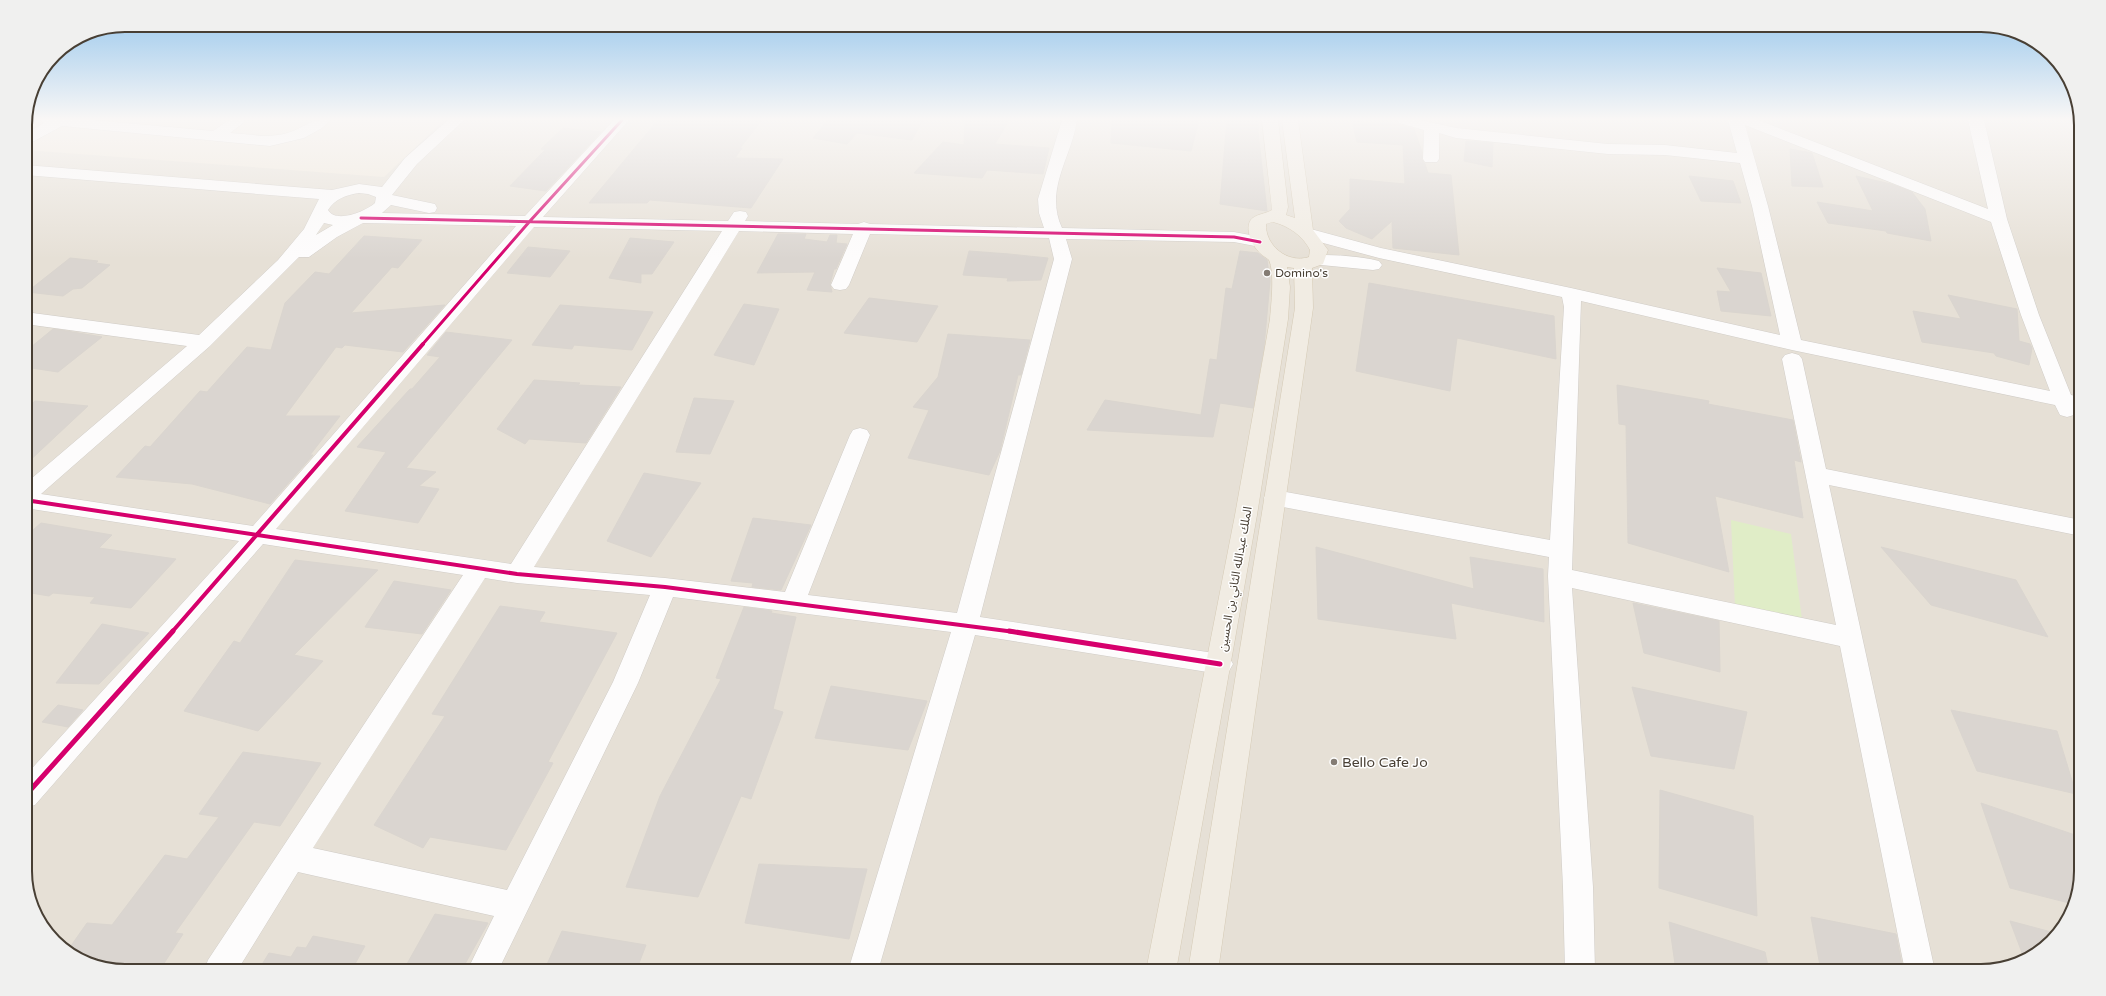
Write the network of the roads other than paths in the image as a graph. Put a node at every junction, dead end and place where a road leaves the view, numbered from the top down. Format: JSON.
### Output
{"nodes":[{"id":1,"x":402,"y":166,"type":"edge"},
{"id":2,"x":407,"y":166,"type":"edge"},
{"id":3,"x":579,"y":166,"type":"edge"},
{"id":4,"x":1056,"y":166,"type":"edge"},
{"id":5,"x":1275,"y":166,"type":"edge"},
{"id":6,"x":1297,"y":166,"type":"edge"},
{"id":7,"x":1749,"y":166,"type":"edge"},
{"id":8,"x":1865,"y":166,"type":"edge"},
{"id":9,"x":1987,"y":166,"type":"edge"},
{"id":10,"x":32,"y":171,"type":"edge"},
{"id":11,"x":32,"y":182,"type":"edge"},
{"id":12,"x":343,"y":193,"type":"junction"},
{"id":13,"x":385,"y":197,"type":"junction"},
{"id":14,"x":321,"y":210,"type":"junction"},
{"id":15,"x":534,"y":216,"type":"junction"},
{"id":16,"x":359,"y":218,"type":"junction"},
{"id":17,"x":1999,"y":219,"type":"junction"},
{"id":18,"x":1265,"y":220,"type":"junction"},
{"id":19,"x":737,"y":221,"type":"junction"},
{"id":20,"x":1052,"y":226,"type":"junction"},
{"id":21,"x":864,"y":227,"type":"junction"},
{"id":22,"x":1306,"y":232,"type":"junction"},
{"id":23,"x":1268,"y":249,"type":"junction"},
{"id":24,"x":1310,"y":262,"type":"junction"},
{"id":25,"x":284,"y":264,"type":"junction"},
{"id":26,"x":840,"y":285,"type":"dead end"},
{"id":27,"x":1572,"y":300,"type":"junction"},
{"id":28,"x":32,"y":319,"type":"edge"},
{"id":29,"x":203,"y":342,"type":"junction"},
{"id":30,"x":1792,"y":351,"type":"junction"},
{"id":31,"x":2073,"y":409,"type":"edge"},
{"id":32,"x":860,"y":435,"type":"dead end"},
{"id":33,"x":1816,"y":475,"type":"junction"},
{"id":34,"x":32,"y":490,"type":"edge"},
{"id":35,"x":1275,"y":498,"type":"junction"},
{"id":36,"x":32,"y":501,"type":"edge"},
{"id":37,"x":2074,"y":527,"type":"edge"},
{"id":38,"x":258,"y":535,"type":"junction"},
{"id":39,"x":1561,"y":551,"type":"junction"},
{"id":40,"x":479,"y":569,"type":"junction"},
{"id":41,"x":517,"y":574,"type":"junction"},
{"id":42,"x":1560,"y":576,"type":"junction"},
{"id":43,"x":665,"y":587,"type":"junction"},
{"id":44,"x":793,"y":603,"type":"junction"},
{"id":45,"x":966,"y":624,"type":"junction"},
{"id":46,"x":1849,"y":638,"type":"junction"},
{"id":47,"x":1220,"y":664,"type":"junction"},
{"id":48,"x":32,"y":788,"type":"edge"},
{"id":49,"x":291,"y":857,"type":"junction"},
{"id":50,"x":513,"y":906,"type":"junction"},
{"id":51,"x":223,"y":964,"type":"edge"},
{"id":52,"x":485,"y":964,"type":"edge"},
{"id":53,"x":865,"y":964,"type":"edge"},
{"id":54,"x":1162,"y":964,"type":"edge"},
{"id":55,"x":1204,"y":964,"type":"edge"},
{"id":56,"x":1580,"y":964,"type":"edge"},
{"id":57,"x":1919,"y":964,"type":"edge"}],
"edges":[{"from":1,"to":12,"type":"street"},
{"from":2,"to":13,"type":"street"},
{"from":3,"to":15,"type":"street"},
{"from":4,"to":20,"type":"street"},
{"from":5,"to":18,"type":"main road"},
{"from":6,"to":22,"type":"main road"},
{"from":7,"to":30,"type":"street"},
{"from":8,"to":17,"type":"street"},
{"from":9,"to":17,"type":"street"},
{"from":10,"to":12,"type":"street"},
{"from":11,"to":14,"type":"street"},
{"from":12,"to":13,"type":"street"},
{"from":12,"to":14,"type":"street"},
{"from":13,"to":15,"type":"street"},
{"from":13,"to":16,"type":"street"},
{"from":14,"to":16,"type":"street"},
{"from":14,"to":25,"type":"street"},
{"from":15,"to":16,"type":"street"},
{"from":15,"to":19,"type":"street"},
{"from":15,"to":38,"type":"street"},
{"from":16,"to":25,"type":"street"},
{"from":17,"to":31,"type":"street"},
{"from":18,"to":20,"type":"street"},
{"from":18,"to":22,"type":"main road"},
{"from":18,"to":23,"type":"main road","name":"الملك عبدالله الثاني بن الحسين"},
{"from":19,"to":20,"type":"street"},
{"from":19,"to":21,"type":"street"},
{"from":19,"to":41,"type":"street"},
{"from":20,"to":21,"type":"street"},
{"from":20,"to":23,"type":"street"},
{"from":20,"to":45,"type":"street"},
{"from":21,"to":26,"type":"street"},
{"from":22,"to":24,"type":"main road"},
{"from":22,"to":27,"type":"street"},
{"from":23,"to":24,"type":"main road"},
{"from":23,"to":47,"type":"main road","name":"الملك عبدالله الثاني بن الحسين"},
{"from":24,"to":27,"type":"street"},
{"from":24,"to":35,"type":"main road"},
{"from":25,"to":29,"type":"street"},
{"from":27,"to":30,"type":"street"},
{"from":27,"to":39,"type":"street"},
{"from":28,"to":29,"type":"street"},
{"from":29,"to":34,"type":"street"},
{"from":30,"to":31,"type":"street"},
{"from":30,"to":33,"type":"street"},
{"from":32,"to":44,"type":"street"},
{"from":33,"to":37,"type":"street"},
{"from":33,"to":46,"type":"street"},
{"from":35,"to":39,"type":"street"},
{"from":35,"to":55,"type":"main road"},
{"from":36,"to":38,"type":"street"},
{"from":38,"to":40,"type":"street"},
{"from":38,"to":48,"type":"street"},
{"from":39,"to":42,"type":"street"},
{"from":40,"to":41,"type":"street"},
{"from":40,"to":49,"type":"street"},
{"from":41,"to":43,"type":"street"},
{"from":42,"to":46,"type":"street"},
{"from":42,"to":56,"type":"street"},
{"from":43,"to":44,"type":"street"},
{"from":43,"to":50,"type":"street"},
{"from":44,"to":45,"type":"street"},
{"from":45,"to":47,"type":"street"},
{"from":45,"to":53,"type":"street"},
{"from":46,"to":57,"type":"street"},
{"from":47,"to":54,"type":"main road","name":"الملك عبدالله الثاني بن الحسين"},
{"from":49,"to":50,"type":"street"},
{"from":49,"to":51,"type":"street"},
{"from":50,"to":52,"type":"street"}]}
